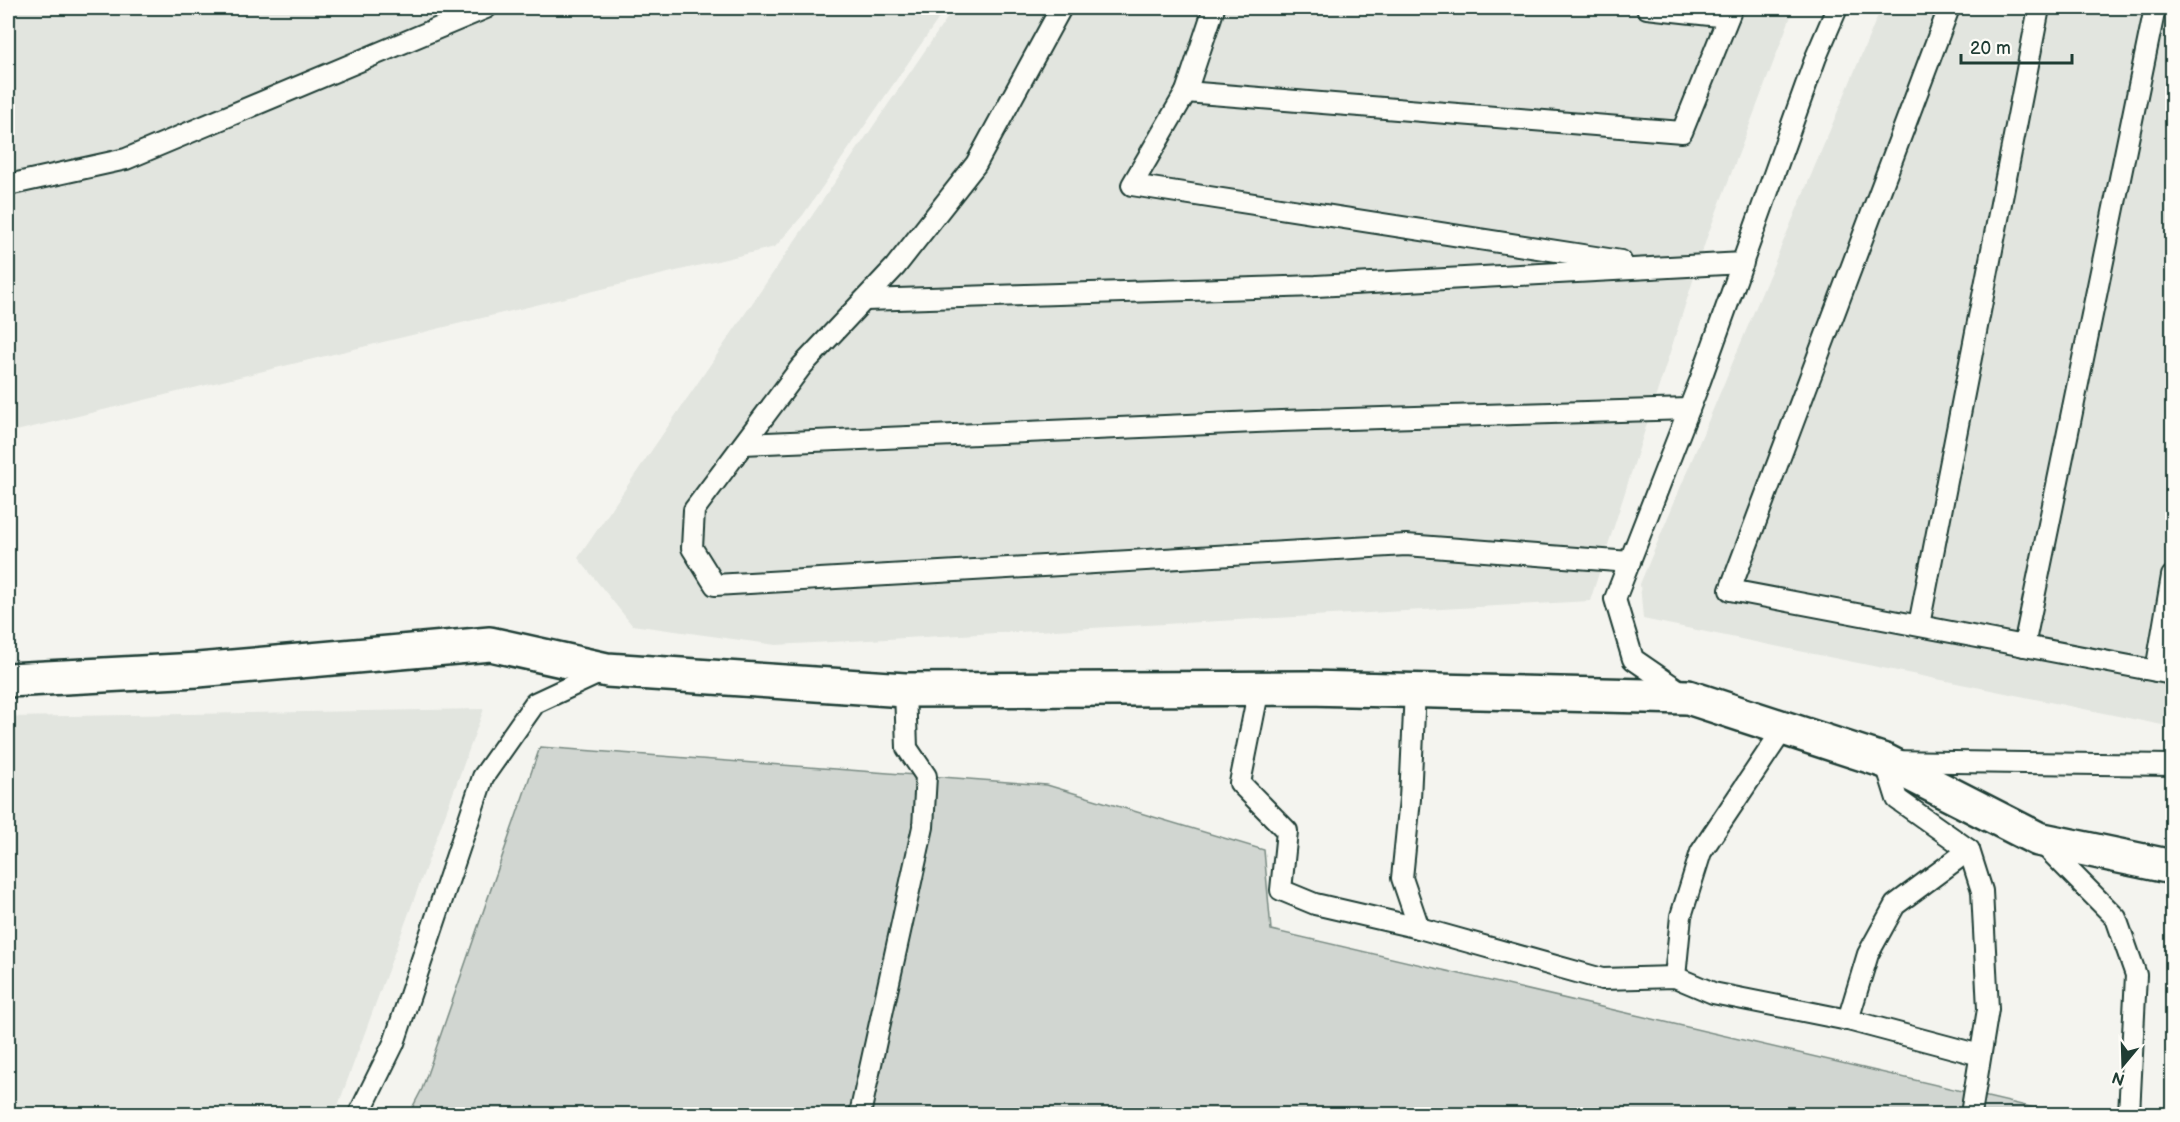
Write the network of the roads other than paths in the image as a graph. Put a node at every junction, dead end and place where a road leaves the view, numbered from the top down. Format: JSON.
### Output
{"nodes":[{"id":1,"x":486,"y":8,"type":"edge"},
{"id":2,"x":1061,"y":8,"type":"edge"},
{"id":3,"x":1214,"y":8,"type":"edge"},
{"id":4,"x":1647,"y":8,"type":"edge"},
{"id":5,"x":1837,"y":8,"type":"edge"},
{"id":6,"x":1949,"y":8,"type":"edge"},
{"id":7,"x":2039,"y":8,"type":"edge"},
{"id":8,"x":2156,"y":8,"type":"edge"},
{"id":9,"x":1730,"y":12,"type":"edge"},
{"id":10,"x":1186,"y":92,"type":"junction"},
{"id":11,"x":8,"y":185,"type":"edge"},
{"id":12,"x":1743,"y":262,"type":"junction"},
{"id":13,"x":1659,"y":267,"type":"junction"},
{"id":14,"x":865,"y":300,"type":"junction"},
{"id":15,"x":1689,"y":409,"type":"junction"},
{"id":16,"x":744,"y":444,"type":"junction"},
{"id":17,"x":1630,"y":562,"type":"junction"},
{"id":18,"x":2172,"y":576,"type":"edge"},
{"id":19,"x":1919,"y":625,"type":"junction"},
{"id":20,"x":2024,"y":646,"type":"junction"},
{"id":21,"x":607,"y":670,"type":"junction"},
{"id":22,"x":2164,"y":672,"type":"edge"},
{"id":23,"x":8,"y":680,"type":"edge"},
{"id":24,"x":1259,"y":688,"type":"junction"},
{"id":25,"x":905,"y":690,"type":"junction"},
{"id":26,"x":1414,"y":690,"type":"junction"},
{"id":27,"x":1689,"y":697,"type":"junction"},
{"id":28,"x":1784,"y":728,"type":"junction"},
{"id":29,"x":1885,"y":761,"type":"junction"},
{"id":30,"x":2172,"y":765,"type":"edge"},
{"id":31,"x":2038,"y":839,"type":"junction"},
{"id":32,"x":1969,"y":850,"type":"junction"},
{"id":33,"x":2172,"y":867,"type":"edge"},
{"id":34,"x":1419,"y":928,"type":"junction"},
{"id":35,"x":1675,"y":977,"type":"junction"},
{"id":36,"x":1848,"y":1020,"type":"junction"},
{"id":37,"x":1980,"y":1055,"type":"junction"},
{"id":38,"x":359,"y":1114,"type":"edge"},
{"id":39,"x":860,"y":1114,"type":"edge"},
{"id":40,"x":1971,"y":1114,"type":"edge"},
{"id":41,"x":2129,"y":1114,"type":"edge"}],
"edges":[{"from":1,"to":11,"type":"lane"},
{"from":2,"to":14,"type":"lane"},
{"from":3,"to":10,"type":"lane"},
{"from":4,"to":9,"type":"lane"},
{"from":5,"to":12,"type":"lane"},
{"from":6,"to":19,"type":"lane"},
{"from":7,"to":19,"type":"lane"},
{"from":8,"to":20,"type":"lane"},
{"from":9,"to":10,"type":"lane"},
{"from":10,"to":13,"type":"lane"},
{"from":12,"to":13,"type":"lane"},
{"from":12,"to":15,"type":"lane"},
{"from":13,"to":14,"type":"lane"},
{"from":14,"to":16,"type":"lane"},
{"from":15,"to":16,"type":"lane"},
{"from":15,"to":17,"type":"lane"},
{"from":16,"to":17,"type":"lane"},
{"from":17,"to":27,"type":"lane"},
{"from":18,"to":22,"type":"lane"},
{"from":19,"to":20,"type":"lane"},
{"from":20,"to":22,"type":"lane"},
{"from":21,"to":23,"type":"street"},
{"from":21,"to":25,"type":"street"},
{"from":21,"to":38,"type":"lane"},
{"from":24,"to":25,"type":"street"},
{"from":24,"to":26,"type":"street"},
{"from":24,"to":34,"type":"lane"},
{"from":25,"to":39,"type":"lane"},
{"from":26,"to":27,"type":"street"},
{"from":26,"to":34,"type":"lane"},
{"from":27,"to":28,"type":"street"},
{"from":28,"to":29,"type":"street"},
{"from":28,"to":35,"type":"lane"},
{"from":29,"to":30,"type":"lane"},
{"from":29,"to":31,"type":"street"},
{"from":29,"to":32,"type":"lane"},
{"from":31,"to":33,"type":"street"},
{"from":31,"to":41,"type":"lane"},
{"from":32,"to":36,"type":"lane"},
{"from":32,"to":37,"type":"lane"},
{"from":34,"to":35,"type":"lane"},
{"from":35,"to":36,"type":"lane"},
{"from":36,"to":37,"type":"lane"},
{"from":37,"to":40,"type":"lane"}]}
